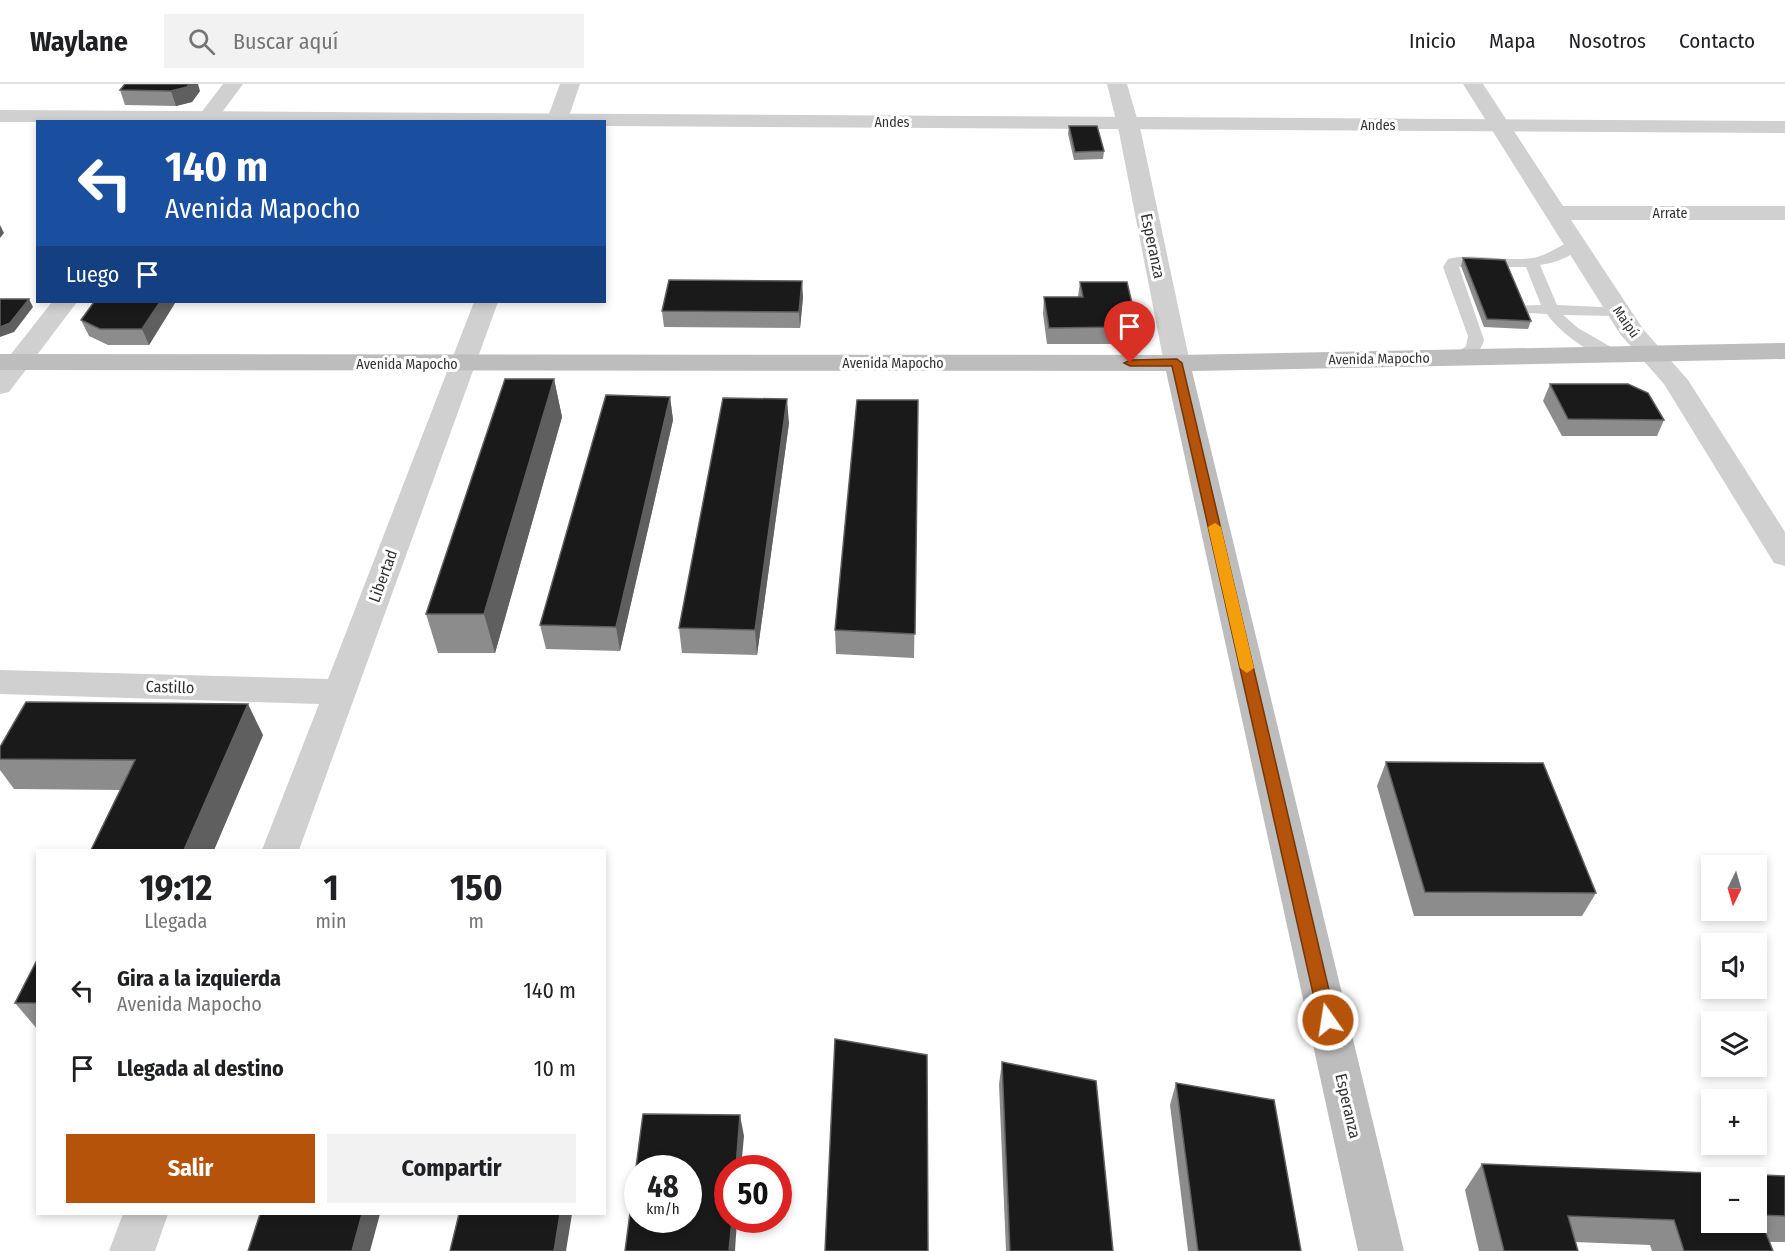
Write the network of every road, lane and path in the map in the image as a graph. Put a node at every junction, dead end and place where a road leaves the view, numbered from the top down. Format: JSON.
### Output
{"nodes":[{"id":1,"x":233,"y":84,"type":"edge"},
{"id":2,"x":570,"y":84,"type":"edge"},
{"id":3,"x":1117,"y":84,"type":"edge"},
{"id":4,"x":1473,"y":84,"type":"edge"},
{"id":5,"x":0,"y":116,"type":"edge"},
{"id":6,"x":206,"y":119,"type":"edge"},
{"id":7,"x":381,"y":120,"type":"edge"},
{"id":8,"x":556,"y":120,"type":"edge"},
{"id":9,"x":606,"y":121,"type":"edge"},
{"id":10,"x":1127,"y":123,"type":"junction"},
{"id":11,"x":1499,"y":126,"type":"junction"},
{"id":12,"x":1785,"y":127,"type":"edge"},
{"id":13,"x":1555,"y":213,"type":"junction"},
{"id":14,"x":1785,"y":213,"type":"edge"},
{"id":15,"x":1575,"y":245,"type":"junction"},
{"id":16,"x":1532,"y":264,"type":"junction"},
{"id":17,"x":64,"y":303,"type":"edge"},
{"id":18,"x":486,"y":303,"type":"edge"},
{"id":19,"x":1519,"y":309,"type":"edge"},
{"id":20,"x":1552,"y":309,"type":"junction"},
{"id":21,"x":1617,"y":311,"type":"junction"},
{"id":22,"x":1785,"y":351,"type":"edge"},
{"id":23,"x":1651,"y":354,"type":"junction"},
{"id":24,"x":1612,"y":355,"type":"junction"},
{"id":25,"x":1460,"y":357,"type":"junction"},
{"id":26,"x":9,"y":362,"type":"edge"},
{"id":27,"x":1177,"y":363,"type":"junction"},
{"id":28,"x":462,"y":364,"type":"junction"},
{"id":29,"x":0,"y":386,"type":"edge"},
{"id":30,"x":1785,"y":556,"type":"edge"},
{"id":31,"x":0,"y":682,"type":"edge"},
{"id":32,"x":340,"y":692,"type":"junction"},
{"id":33,"x":281,"y":849,"type":"edge"},
{"id":34,"x":146,"y":1215,"type":"edge"},
{"id":35,"x":132,"y":1251,"type":"edge"},
{"id":36,"x":1381,"y":1251,"type":"edge"}],
"edges":[{"from":1,"to":6,"type":"street"},
{"from":2,"to":8,"type":"street"},
{"from":3,"to":10,"type":"street","name":"Esperanza"},
{"from":4,"to":11,"type":"street","name":"Maipú"},
{"from":5,"to":6,"type":"street","name":"Andes"},
{"from":6,"to":7,"type":"street","name":"Andes"},
{"from":9,"to":10,"type":"street","name":"Andes"},
{"from":10,"to":11,"type":"street","name":"Andes"},
{"from":10,"to":27,"type":"street","name":"Esperanza"},
{"from":11,"to":12,"type":"street","name":"Andes"},
{"from":11,"to":13,"type":"street","name":"Maipú"},
{"from":13,"to":14,"type":"street","name":"Arrate"},
{"from":13,"to":15,"type":"street","name":"Maipú"},
{"from":15,"to":16,"type":"lane"},
{"from":15,"to":21,"type":"street","name":"Maipú"},
{"from":16,"to":20,"type":"lane"},
{"from":16,"to":25,"type":"lane"},
{"from":17,"to":26,"type":"street"},
{"from":18,"to":28,"type":"street","name":"Libertad"},
{"from":19,"to":20,"type":"lane"},
{"from":20,"to":21,"type":"lane"},
{"from":20,"to":24,"type":"lane"},
{"from":21,"to":23,"type":"street","name":"Maipú"},
{"from":22,"to":23,"type":"main road","name":"Avenida Mapocho"},
{"from":23,"to":24,"type":"main road","name":"Avenida Mapocho"},
{"from":23,"to":30,"type":"street","name":"Maipú"},
{"from":24,"to":25,"type":"main road","name":"Avenida Mapocho"},
{"from":25,"to":27,"type":"main road","name":"Avenida Mapocho"},
{"from":26,"to":28,"type":"main road","name":"Avenida Mapocho"},
{"from":26,"to":29,"type":"street"},
{"from":27,"to":28,"type":"main road","name":"Avenida Mapocho"},
{"from":27,"to":36,"type":"main road","name":"Esperanza"},
{"from":28,"to":32,"type":"street","name":"Libertad"},
{"from":31,"to":32,"type":"street","name":"Castillo"},
{"from":32,"to":33,"type":"street","name":"Libertad"},
{"from":34,"to":35,"type":"street"}]}
